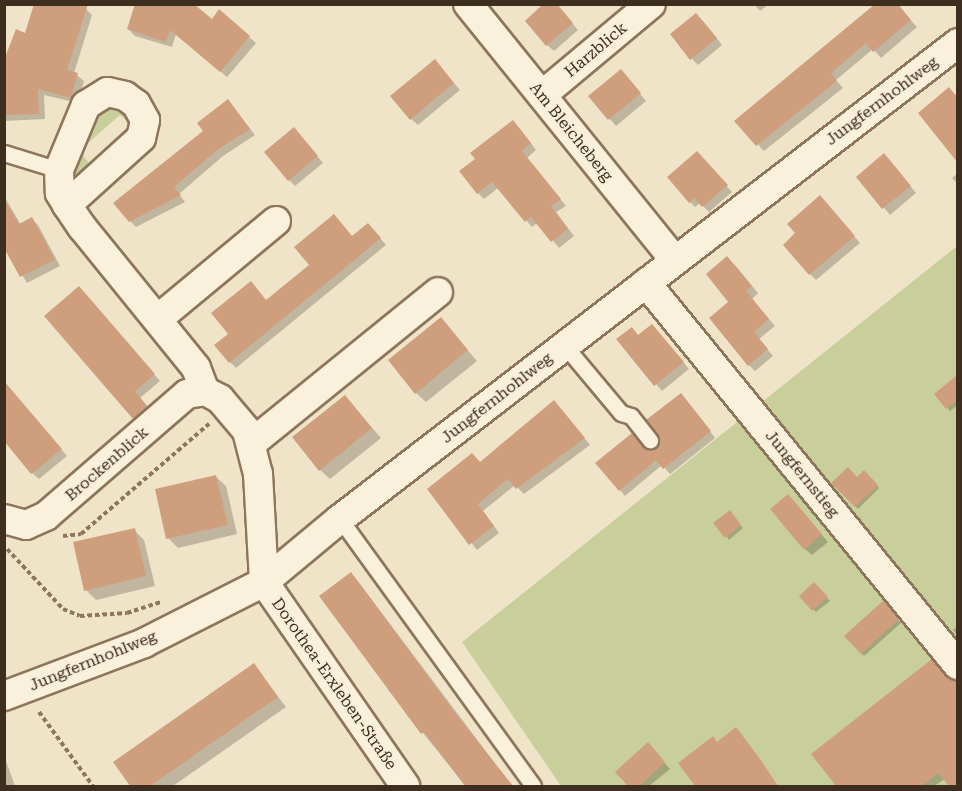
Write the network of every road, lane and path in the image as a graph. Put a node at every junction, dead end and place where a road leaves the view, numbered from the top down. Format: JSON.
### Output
{"nodes":[{"id":1,"x":468,"y":4,"type":"edge"},
{"id":2,"x":651,"y":4,"type":"edge"},
{"id":3,"x":955,"y":49,"type":"edge"},
{"id":4,"x":542,"y":95,"type":"junction"},
{"id":5,"x":4,"y":153,"type":"edge"},
{"id":6,"x":59,"y":170,"type":"junction"},
{"id":7,"x":67,"y":205,"type":"junction"},
{"id":8,"x":276,"y":221,"type":"dead end"},
{"id":9,"x":674,"y":259,"type":"junction"},
{"id":10,"x":646,"y":283,"type":"junction"},
{"id":11,"x":438,"y":292,"type":"dead end"},
{"id":12,"x":159,"y":318,"type":"junction"},
{"id":13,"x":565,"y":346,"type":"junction"},
{"id":14,"x":205,"y":392,"type":"junction"},
{"id":15,"x":228,"y":408,"type":"junction"},
{"id":16,"x":650,"y":440,"type":"dead end"},
{"id":17,"x":253,"y":442,"type":"junction"},
{"id":18,"x":4,"y":519,"type":"edge"},
{"id":19,"x":340,"y":519,"type":"junction"},
{"id":20,"x":61,"y":536,"type":"dead end"},
{"id":21,"x":4,"y":546,"type":"edge"},
{"id":22,"x":264,"y":582,"type":"junction"},
{"id":23,"x":171,"y":599,"type":"dead end"},
{"id":24,"x":957,"y":665,"type":"edge"},
{"id":25,"x":13,"y":692,"type":"edge"},
{"id":26,"x":93,"y":786,"type":"edge"},
{"id":27,"x":405,"y":786,"type":"edge"},
{"id":28,"x":533,"y":786,"type":"edge"}],
"edges":[{"from":1,"to":4,"type":"street","name":"Am Bleicheberg"},
{"from":2,"to":4,"type":"street","name":"Harzblick"},
{"from":3,"to":9,"type":"street","name":"Jungfernhohlweg"},
{"from":4,"to":9,"type":"street","name":"Am Bleicheberg"},
{"from":5,"to":6,"type":"lane"},
{"from":6,"to":7,"type":"street"},
{"from":6,"to":7,"type":"street"},
{"from":7,"to":12,"type":"street"},
{"from":8,"to":12,"type":"street"},
{"from":9,"to":10,"type":"street","name":"Jungfernhohlweg"},
{"from":10,"to":13,"type":"street","name":"Jungfernhohlweg"},
{"from":10,"to":24,"type":"street","name":"Jungfernstieg"},
{"from":11,"to":17,"type":"street"},
{"from":12,"to":14,"type":"street"},
{"from":13,"to":16,"type":"lane"},
{"from":13,"to":19,"type":"street","name":"Jungfernhohlweg"},
{"from":14,"to":15,"type":"street"},
{"from":14,"to":18,"type":"street","name":"Brockenblick"},
{"from":15,"to":17,"type":"street"},
{"from":15,"to":20,"type":"path"},
{"from":17,"to":22,"type":"street"},
{"from":19,"to":22,"type":"street","name":"Jungfernhohlweg"},
{"from":19,"to":28,"type":"lane"},
{"from":21,"to":23,"type":"path"},
{"from":22,"to":25,"type":"street","name":"Jungfernhohlweg"},
{"from":22,"to":27,"type":"street","name":"Dorothea-Erxleben-Straße"},
{"from":25,"to":26,"type":"path"}]}
